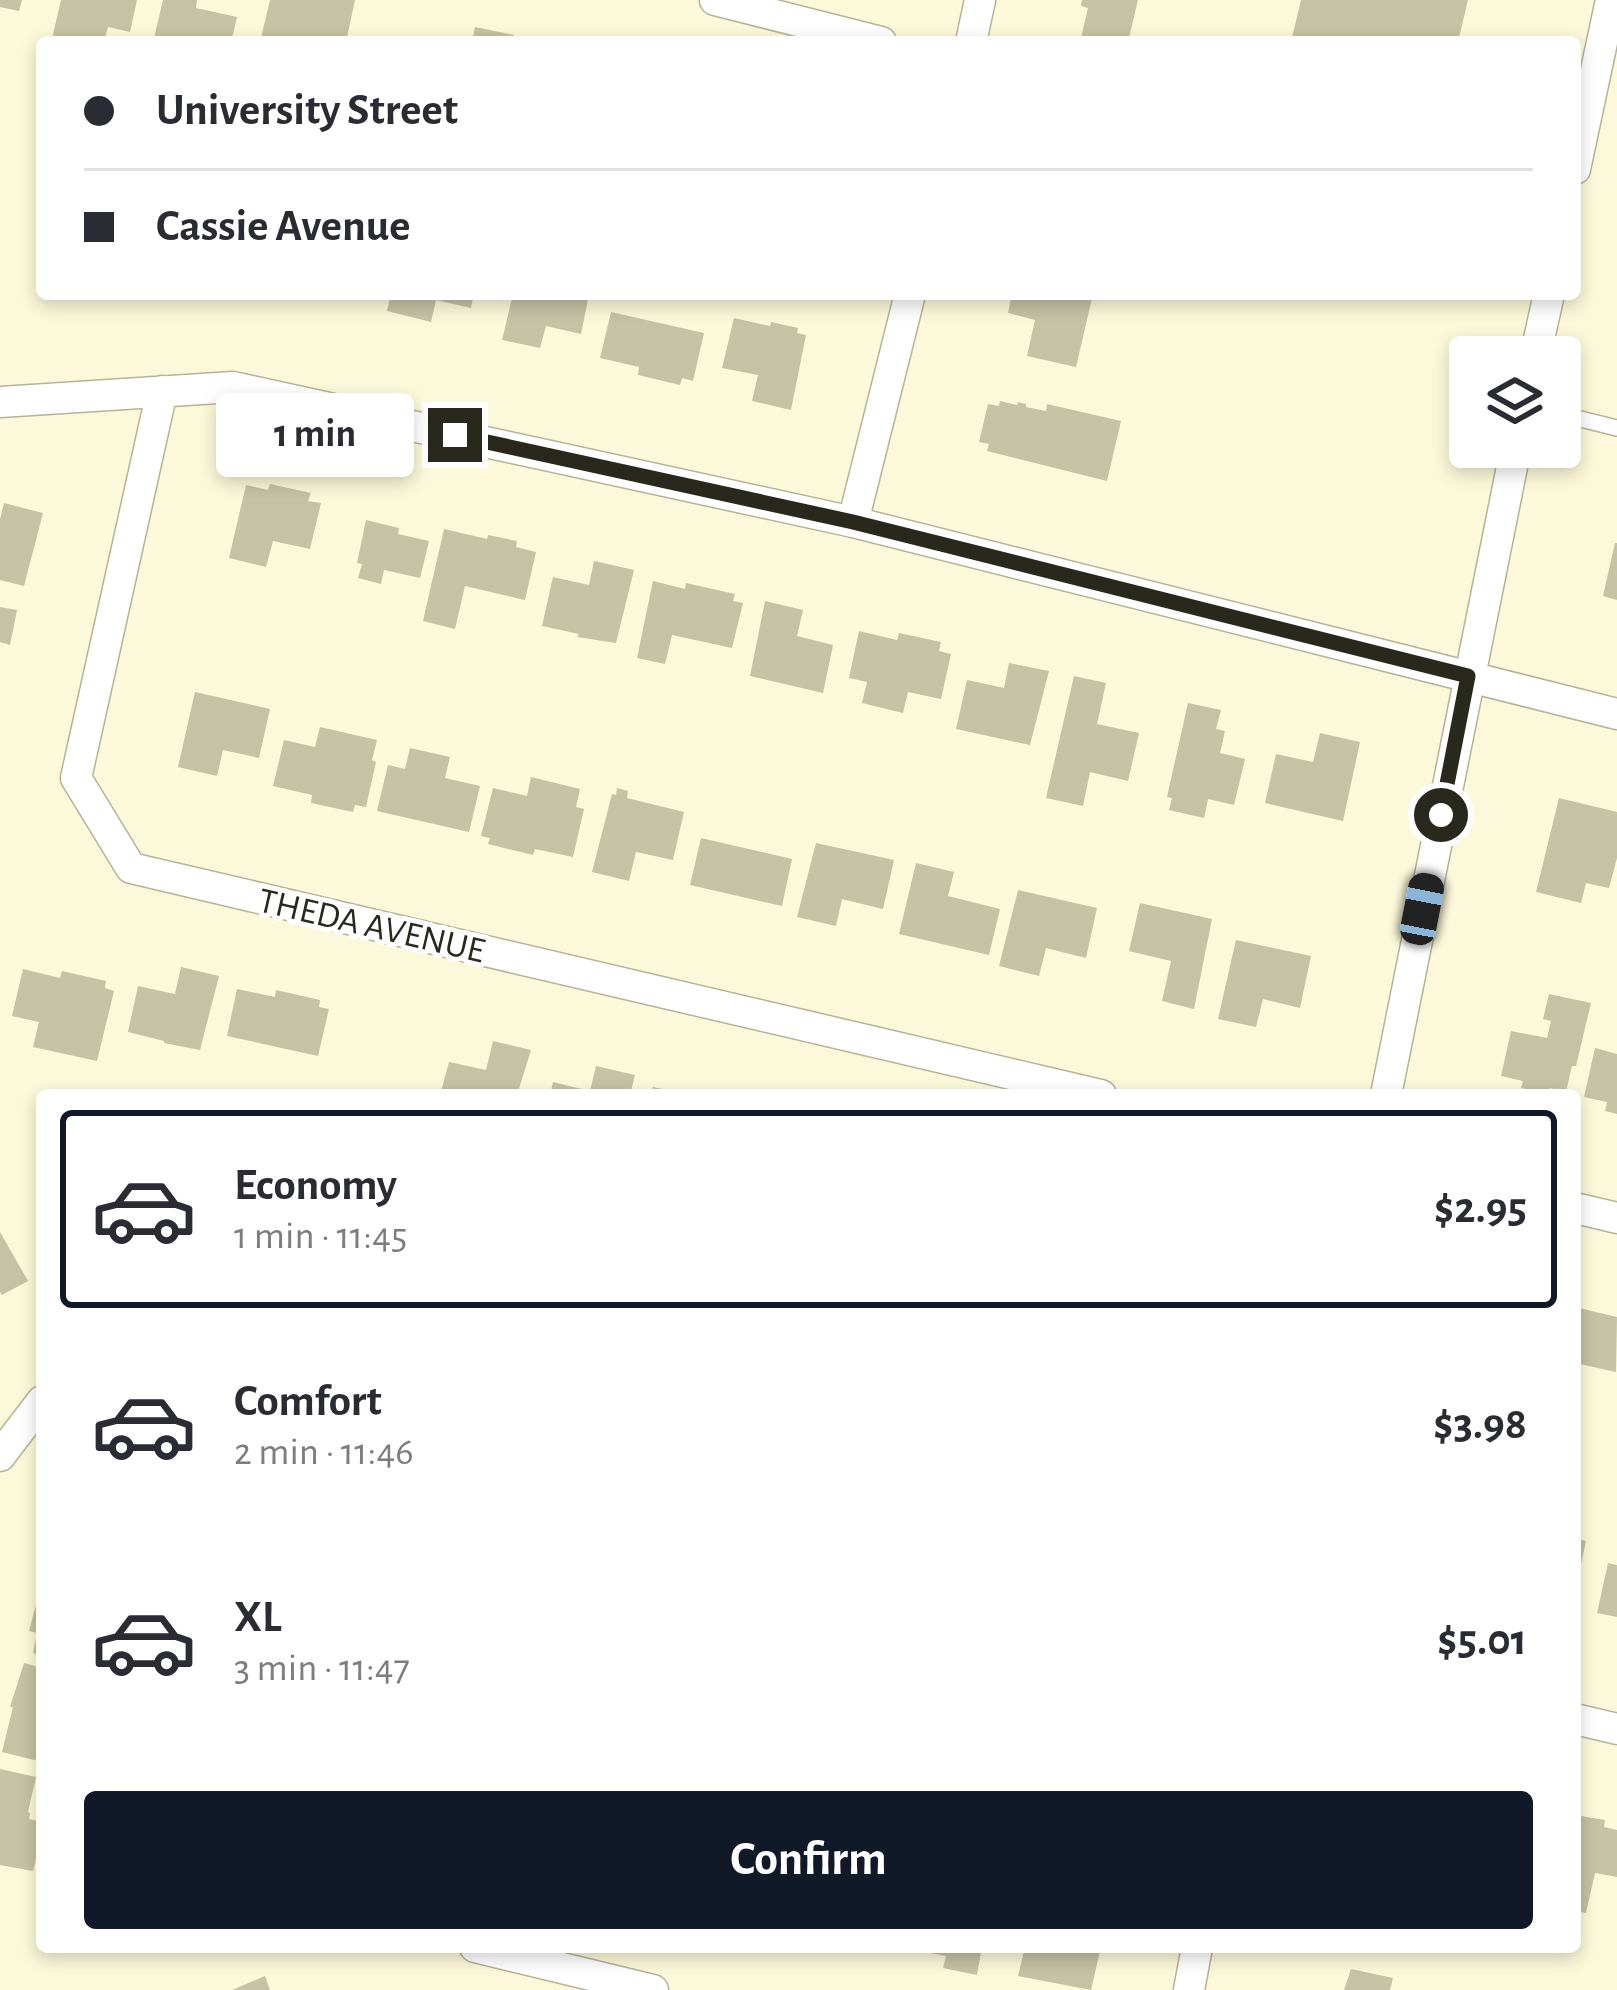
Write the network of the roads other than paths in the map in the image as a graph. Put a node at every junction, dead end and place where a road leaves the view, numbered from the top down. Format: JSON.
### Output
{"nodes":[{"id":1,"x":715,"y":0,"type":"edge"},
{"id":2,"x":980,"y":0,"type":"edge"},
{"id":3,"x":1611,"y":0,"type":"edge"},
{"id":4,"x":857,"y":36,"type":"edge"},
{"id":5,"x":972,"y":36,"type":"edge"},
{"id":6,"x":1581,"y":141,"type":"edge"},
{"id":7,"x":908,"y":300,"type":"edge"},
{"id":8,"x":1548,"y":300,"type":"edge"},
{"id":9,"x":1540,"y":336,"type":"edge"},
{"id":10,"x":162,"y":391,"type":"junction"},
{"id":11,"x":0,"y":402,"type":"edge"},
{"id":12,"x":1581,"y":419,"type":"edge"},
{"id":13,"x":1617,"y":428,"type":"edge"},
{"id":14,"x":1512,"y":468,"type":"edge"},
{"id":15,"x":853,"y":522,"type":"junction"},
{"id":16,"x":1468,"y":676,"type":"junction"},
{"id":17,"x":1617,"y":714,"type":"edge"},
{"id":18,"x":1076,"y":1089,"type":"edge"},
{"id":19,"x":1387,"y":1089,"type":"edge"},
{"id":20,"x":1581,"y":1209,"type":"edge"},
{"id":21,"x":1617,"y":1218,"type":"edge"},
{"id":22,"x":36,"y":1409,"type":"edge"},
{"id":23,"x":0,"y":1456,"type":"edge"},
{"id":24,"x":1581,"y":1721,"type":"edge"},
{"id":25,"x":1617,"y":1730,"type":"edge"},
{"id":26,"x":500,"y":1953,"type":"edge"},
{"id":27,"x":1197,"y":1953,"type":"edge"},
{"id":28,"x":653,"y":1990,"type":"edge"},
{"id":29,"x":1189,"y":1990,"type":"edge"}],
"edges":[{"from":1,"to":4,"type":"street"},
{"from":2,"to":5,"type":"street"},
{"from":3,"to":6,"type":"street"},
{"from":7,"to":15,"type":"street"},
{"from":8,"to":9,"type":"street"},
{"from":10,"to":11,"type":"street"},
{"from":10,"to":15,"type":"street"},
{"from":10,"to":18,"type":"street","name":"THEDA AVENUE"},
{"from":12,"to":13,"type":"lane"},
{"from":14,"to":16,"type":"street"},
{"from":15,"to":16,"type":"street"},
{"from":16,"to":17,"type":"street"},
{"from":16,"to":19,"type":"street"},
{"from":20,"to":21,"type":"street"},
{"from":22,"to":23,"type":"street"},
{"from":24,"to":25,"type":"street"},
{"from":26,"to":28,"type":"street"},
{"from":27,"to":29,"type":"street"}]}
